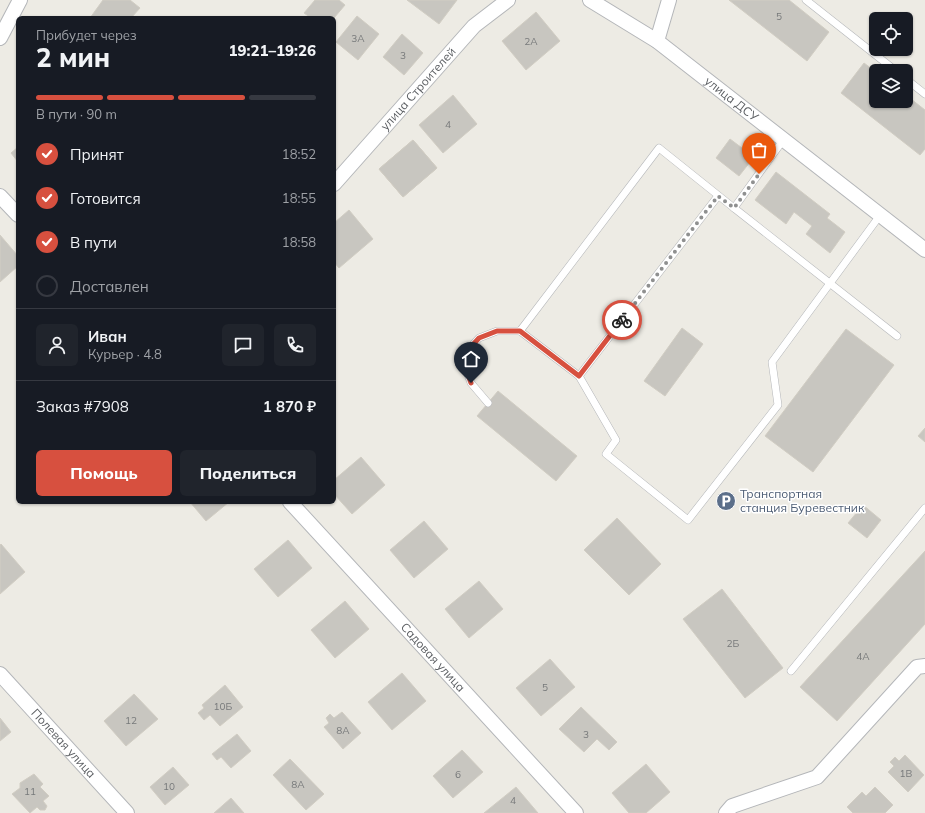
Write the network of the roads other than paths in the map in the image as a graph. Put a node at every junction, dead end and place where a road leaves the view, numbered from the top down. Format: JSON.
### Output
{"nodes":[{"id":1,"x":20,"y":0,"type":"edge"},
{"id":2,"x":508,"y":0,"type":"edge"},
{"id":3,"x":590,"y":0,"type":"edge"},
{"id":4,"x":669,"y":0,"type":"edge"},
{"id":5,"x":806,"y":0,"type":"edge"},
{"id":6,"x":0,"y":38,"type":"edge"},
{"id":7,"x":657,"y":41,"type":"junction"},
{"id":8,"x":887,"y":64,"type":"edge"},
{"id":9,"x":913,"y":85,"type":"edge"},
{"id":10,"x":925,"y":94,"type":"edge"},
{"id":11,"x":784,"y":139,"type":"junction"},
{"id":12,"x":336,"y":182,"type":"edge"},
{"id":13,"x":0,"y":196,"type":"edge"},
{"id":14,"x":718,"y":196,"type":"junction"},
{"id":15,"x":734,"y":208,"type":"junction"},
{"id":16,"x":16,"y":213,"type":"edge"},
{"id":17,"x":881,"y":214,"type":"junction"},
{"id":18,"x":925,"y":250,"type":"edge"},
{"id":19,"x":831,"y":284,"type":"junction"},
{"id":20,"x":520,"y":331,"type":"junction"},
{"id":21,"x":897,"y":336,"type":"dead end"},
{"id":22,"x":579,"y":376,"type":"junction"},
{"id":23,"x":488,"y":403,"type":"dead end"},
{"id":24,"x":292,"y":504,"type":"edge"},
{"id":25,"x":925,"y":508,"type":"edge"},
{"id":26,"x":925,"y":666,"type":"edge"},
{"id":27,"x":791,"y":671,"type":"dead end"},
{"id":28,"x":0,"y":674,"type":"edge"},
{"id":29,"x":127,"y":813,"type":"edge"},
{"id":30,"x":576,"y":813,"type":"edge"},
{"id":31,"x":726,"y":813,"type":"edge"}],
"edges":[{"from":1,"to":6,"type":"street"},
{"from":2,"to":12,"type":"street","name":"улица Строителей"},
{"from":3,"to":7,"type":"street","name":"улица ДСУ"},
{"from":4,"to":7,"type":"street"},
{"from":5,"to":8,"type":"lane"},
{"from":7,"to":11,"type":"street","name":"улица ДСУ"},
{"from":9,"to":10,"type":"lane"},
{"from":11,"to":15,"type":"lane"},
{"from":11,"to":17,"type":"street","name":"улица ДСУ"},
{"from":13,"to":16,"type":"street"},
{"from":14,"to":15,"type":"lane"},
{"from":14,"to":20,"type":"lane"},
{"from":14,"to":22,"type":"lane"},
{"from":15,"to":19,"type":"lane"},
{"from":17,"to":18,"type":"street","name":"улица ДСУ"},
{"from":17,"to":19,"type":"lane"},
{"from":19,"to":21,"type":"lane"},
{"from":19,"to":22,"type":"lane"},
{"from":20,"to":22,"type":"lane"},
{"from":20,"to":23,"type":"lane"},
{"from":24,"to":30,"type":"street","name":"Садовая улица"},
{"from":25,"to":27,"type":"lane"},
{"from":26,"to":31,"type":"street"},
{"from":28,"to":29,"type":"street","name":"Полевая улица"}]}
